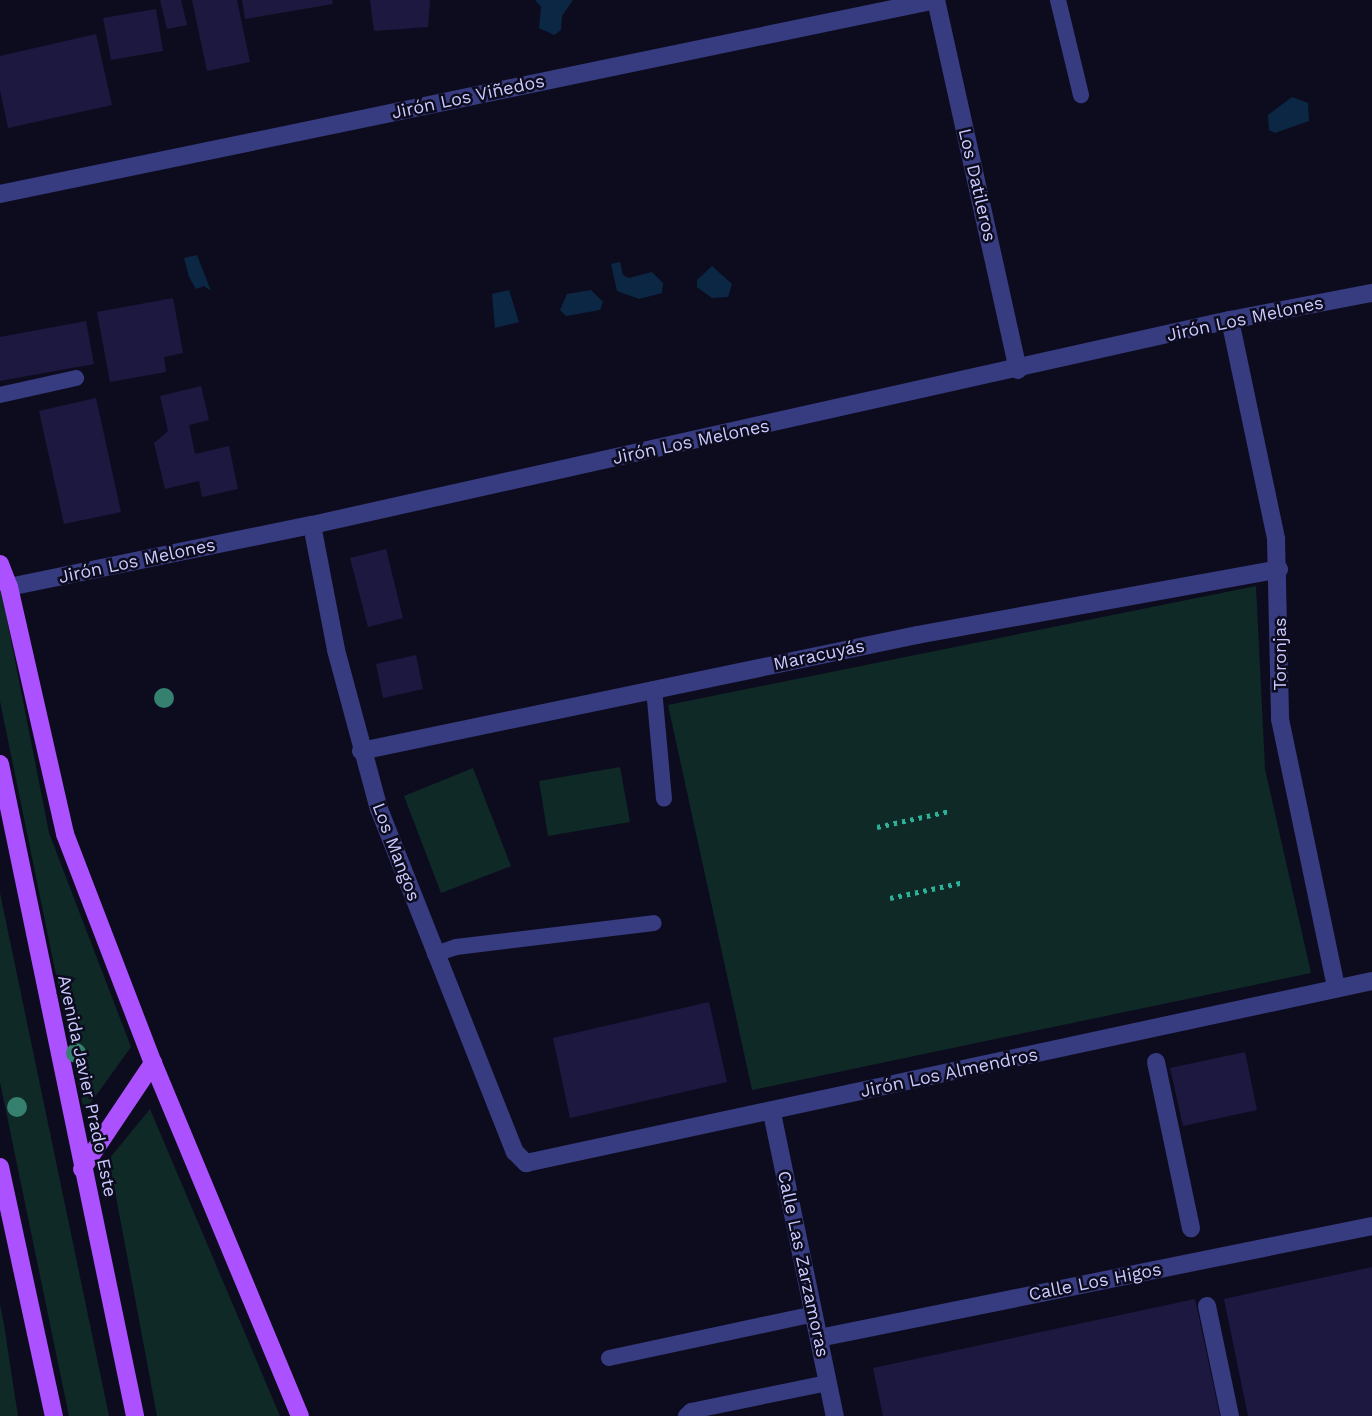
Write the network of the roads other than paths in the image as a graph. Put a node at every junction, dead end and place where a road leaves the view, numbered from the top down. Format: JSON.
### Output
{"nodes":[{"id":1,"x":936,"y":0,"type":"edge"},
{"id":2,"x":1058,"y":0,"type":"edge"},
{"id":3,"x":1081,"y":95,"type":"dead end"},
{"id":4,"x":0,"y":194,"type":"edge"},
{"id":5,"x":1372,"y":293,"type":"edge"},
{"id":6,"x":1230,"y":320,"type":"junction"},
{"id":7,"x":1018,"y":370,"type":"junction"},
{"id":8,"x":76,"y":378,"type":"dead end"},
{"id":9,"x":0,"y":395,"type":"edge"},
{"id":10,"x":312,"y":525,"type":"junction"},
{"id":11,"x":0,"y":564,"type":"edge"},
{"id":12,"x":1279,"y":569,"type":"junction"},
{"id":13,"x":9,"y":587,"type":"junction"},
{"id":14,"x":654,"y":689,"type":"junction"},
{"id":15,"x":361,"y":751,"type":"junction"},
{"id":16,"x":0,"y":764,"type":"edge"},
{"id":17,"x":664,"y":799,"type":"dead end"},
{"id":18,"x":654,"y":923,"type":"dead end"},
{"id":19,"x":435,"y":954,"type":"junction"},
{"id":20,"x":1372,"y":981,"type":"edge"},
{"id":21,"x":1336,"y":988,"type":"junction"},
{"id":22,"x":1156,"y":1062,"type":"dead end"},
{"id":23,"x":153,"y":1063,"type":"junction"},
{"id":24,"x":772,"y":1112,"type":"junction"},
{"id":25,"x":526,"y":1163,"type":"joint"},
{"id":26,"x":0,"y":1167,"type":"edge"},
{"id":27,"x":82,"y":1169,"type":"junction"},
{"id":28,"x":1372,"y":1226,"type":"edge"},
{"id":29,"x":1191,"y":1228,"type":"dead end"},
{"id":30,"x":1208,"y":1306,"type":"dead end"},
{"id":31,"x":814,"y":1314,"type":"junction"},
{"id":32,"x":819,"y":1338,"type":"junction"},
{"id":33,"x":609,"y":1358,"type":"dead end"},
{"id":34,"x":828,"y":1382,"type":"junction"},
{"id":35,"x":748,"y":1408,"type":"edge"},
{"id":36,"x":54,"y":1416,"type":"edge"},
{"id":37,"x":135,"y":1416,"type":"edge"},
{"id":38,"x":300,"y":1416,"type":"edge"},
{"id":39,"x":686,"y":1416,"type":"edge"},
{"id":40,"x":835,"y":1416,"type":"edge"},
{"id":41,"x":1230,"y":1416,"type":"edge"}],
"edges":[{"from":1,"to":4,"type":"street","name":"Jirón Los Viñedos"},
{"from":1,"to":7,"type":"street","name":"Los Datileros"},
{"from":2,"to":3,"type":"lane"},
{"from":5,"to":6,"type":"street","name":"Jirón Los Melones"},
{"from":6,"to":7,"type":"street","name":"Jirón Los Melones"},
{"from":6,"to":12,"type":"street","name":"Toronjas"},
{"from":7,"to":10,"type":"street","name":"Jirón Los Melones"},
{"from":8,"to":9,"type":"lane"},
{"from":10,"to":13,"type":"street","name":"Jirón Los Melones"},
{"from":10,"to":15,"type":"street","name":"Los Mangos"},
{"from":11,"to":13,"type":"main road"},
{"from":12,"to":14,"type":"street","name":"Maracuyás"},
{"from":12,"to":21,"type":"street","name":"Toronjas"},
{"from":13,"to":23,"type":"main road"},
{"from":14,"to":15,"type":"street","name":"Maracuyás"},
{"from":14,"to":17,"type":"lane"},
{"from":15,"to":19,"type":"street","name":"Los Mangos"},
{"from":16,"to":27,"type":"main road","name":"Avenida Javier Prado Este"},
{"from":18,"to":19,"type":"lane"},
{"from":19,"to":25,"type":"street","name":"Los Mangos"},
{"from":20,"to":21,"type":"street","name":"Jirón Los Almendros"},
{"from":21,"to":24,"type":"street","name":"Jirón Los Almendros"},
{"from":22,"to":29,"type":"street"},
{"from":23,"to":27,"type":"main road"},
{"from":23,"to":38,"type":"main road"},
{"from":24,"to":25,"type":"street","name":"Jirón Los Almendros"},
{"from":24,"to":31,"type":"street","name":"Calle Las Zarzamoras"},
{"from":26,"to":36,"type":"main road"},
{"from":27,"to":37,"type":"main road","name":"Avenida Javier Prado Este"},
{"from":28,"to":32,"type":"street","name":"Calle Los Higos"},
{"from":30,"to":41,"type":"street"},
{"from":31,"to":32,"type":"street","name":"Calle Las Zarzamoras"},
{"from":31,"to":33,"type":"lane"},
{"from":32,"to":34,"type":"street","name":"Calle Las Zarzamoras"},
{"from":34,"to":35,"type":"lane"},
{"from":34,"to":40,"type":"street","name":"Calle Las Zarzamoras"},
{"from":35,"to":39,"type":"lane"}]}
